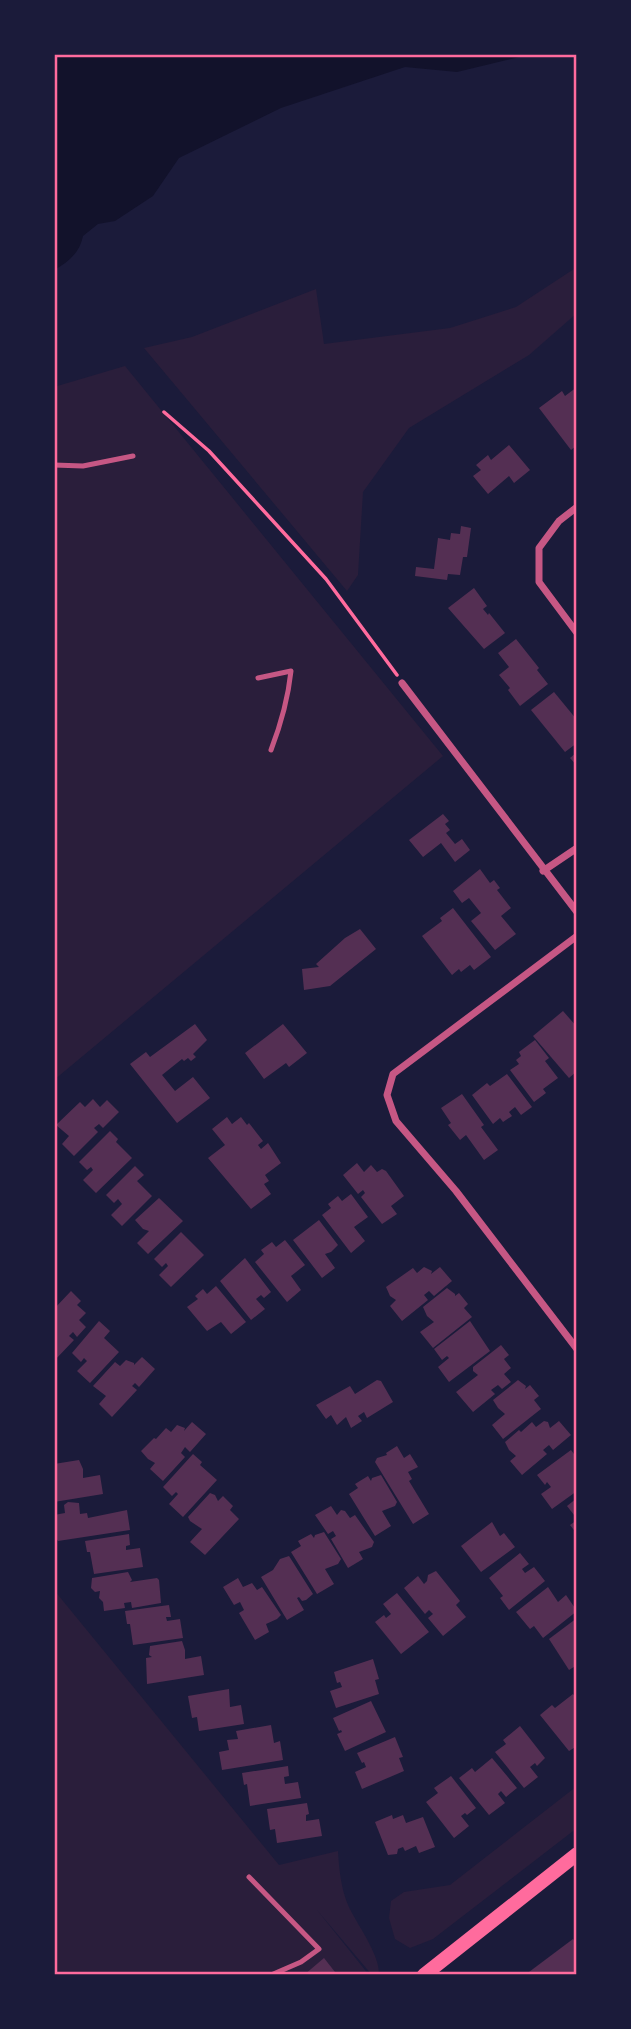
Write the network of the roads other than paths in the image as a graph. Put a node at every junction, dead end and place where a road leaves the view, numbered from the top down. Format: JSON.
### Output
{"nodes":[{"id":1,"x":133,"y":457,"type":"dead end"},
{"id":2,"x":54,"y":465,"type":"edge"},
{"id":3,"x":577,"y":507,"type":"edge"},
{"id":4,"x":577,"y":633,"type":"edge"},
{"id":5,"x":258,"y":678,"type":"dead end"},
{"id":6,"x":402,"y":682,"type":"road end"},
{"id":7,"x":271,"y":750,"type":"dead end"},
{"id":8,"x":577,"y":848,"type":"edge"},
{"id":9,"x":543,"y":871,"type":"junction"},
{"id":10,"x":577,"y":912,"type":"edge"},
{"id":11,"x":577,"y":936,"type":"edge"},
{"id":12,"x":577,"y":1349,"type":"edge"},
{"id":13,"x":577,"y":1854,"type":"edge"},
{"id":14,"x":249,"y":1877,"type":"dead end"},
{"id":15,"x":271,"y":1975,"type":"edge"},
{"id":16,"x":424,"y":1975,"type":"edge"}],
"edges":[{"from":1,"to":2,"type":"lane"},
{"from":3,"to":4,"type":"street"},
{"from":5,"to":7,"type":"lane"},
{"from":6,"to":9,"type":"street"},
{"from":8,"to":9,"type":"street"},
{"from":9,"to":10,"type":"street"},
{"from":11,"to":12,"type":"street"},
{"from":13,"to":16,"type":"main road"},
{"from":14,"to":15,"type":"lane"}]}
